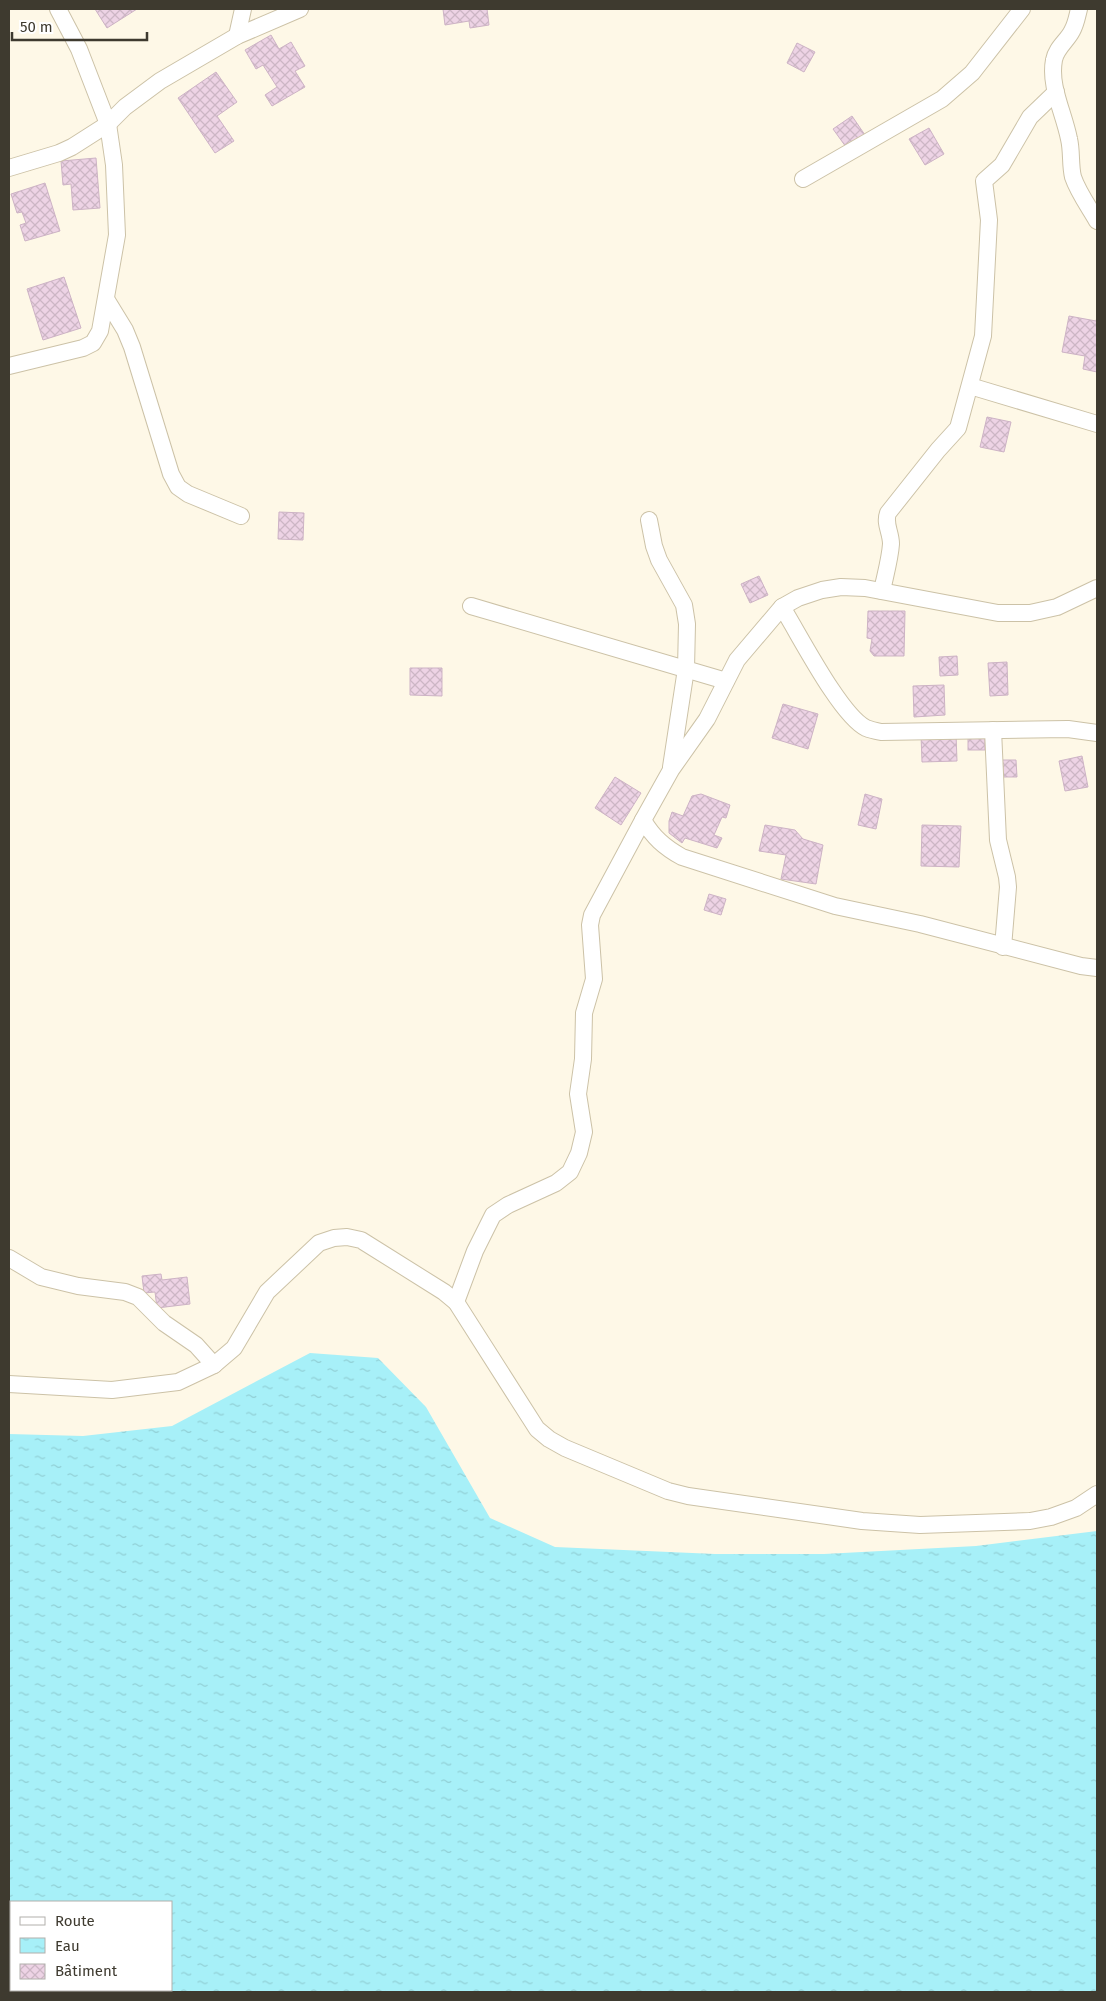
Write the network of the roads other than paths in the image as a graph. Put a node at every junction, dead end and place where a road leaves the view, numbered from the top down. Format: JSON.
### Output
{"nodes":[{"id":1,"x":58,"y":9,"type":"edge"},
{"id":2,"x":243,"y":9,"type":"edge"},
{"id":3,"x":300,"y":9,"type":"edge"},
{"id":4,"x":1022,"y":9,"type":"edge"},
{"id":5,"x":1078,"y":9,"type":"edge"},
{"id":6,"x":237,"y":36,"type":"junction"},
{"id":7,"x":1056,"y":92,"type":"junction"},
{"id":8,"x":108,"y":124,"type":"junction"},
{"id":9,"x":9,"y":168,"type":"edge"},
{"id":10,"x":803,"y":179,"type":"dead end"},
{"id":11,"x":1097,"y":221,"type":"edge"},
{"id":12,"x":106,"y":298,"type":"junction"},
{"id":13,"x":9,"y":366,"type":"edge"},
{"id":14,"x":970,"y":386,"type":"junction"},
{"id":15,"x":1097,"y":424,"type":"edge"},
{"id":16,"x":241,"y":516,"type":"dead end"},
{"id":17,"x":649,"y":520,"type":"dead end"},
{"id":18,"x":1097,"y":588,"type":"edge"},
{"id":19,"x":882,"y":591,"type":"junction"},
{"id":20,"x":471,"y":606,"type":"dead end"},
{"id":21,"x":782,"y":607,"type":"junction"},
{"id":22,"x":686,"y":669,"type":"junction"},
{"id":23,"x":726,"y":681,"type":"junction"},
{"id":24,"x":993,"y":730,"type":"junction"},
{"id":25,"x":1097,"y":733,"type":"edge"},
{"id":26,"x":671,"y":770,"type":"junction"},
{"id":27,"x":643,"y":820,"type":"junction"},
{"id":28,"x":1003,"y":947,"type":"junction"},
{"id":29,"x":1097,"y":968,"type":"edge"},
{"id":30,"x":9,"y":1258,"type":"edge"},
{"id":31,"x":456,"y":1302,"type":"junction"},
{"id":32,"x":214,"y":1365,"type":"junction"},
{"id":33,"x":9,"y":1384,"type":"edge"},
{"id":34,"x":1097,"y":1494,"type":"edge"}],
"edges":[{"from":1,"to":8,"type":"street"},
{"from":2,"to":6,"type":"street"},
{"from":3,"to":6,"type":"street"},
{"from":4,"to":10,"type":"street"},
{"from":5,"to":7,"type":"street"},
{"from":6,"to":8,"type":"street"},
{"from":7,"to":11,"type":"street"},
{"from":7,"to":14,"type":"street"},
{"from":8,"to":9,"type":"street"},
{"from":8,"to":12,"type":"street"},
{"from":12,"to":13,"type":"street"},
{"from":12,"to":16,"type":"street"},
{"from":14,"to":15,"type":"street"},
{"from":14,"to":19,"type":"street"},
{"from":17,"to":22,"type":"street"},
{"from":18,"to":19,"type":"street"},
{"from":19,"to":21,"type":"street"},
{"from":20,"to":22,"type":"street"},
{"from":21,"to":23,"type":"street"},
{"from":21,"to":24,"type":"street"},
{"from":22,"to":23,"type":"street"},
{"from":22,"to":26,"type":"street"},
{"from":23,"to":26,"type":"street"},
{"from":24,"to":25,"type":"street"},
{"from":24,"to":28,"type":"street"},
{"from":26,"to":27,"type":"street"},
{"from":27,"to":28,"type":"street"},
{"from":27,"to":31,"type":"street"},
{"from":28,"to":29,"type":"street"},
{"from":30,"to":32,"type":"street"},
{"from":31,"to":32,"type":"street"},
{"from":31,"to":34,"type":"street"},
{"from":32,"to":33,"type":"street"}]}
